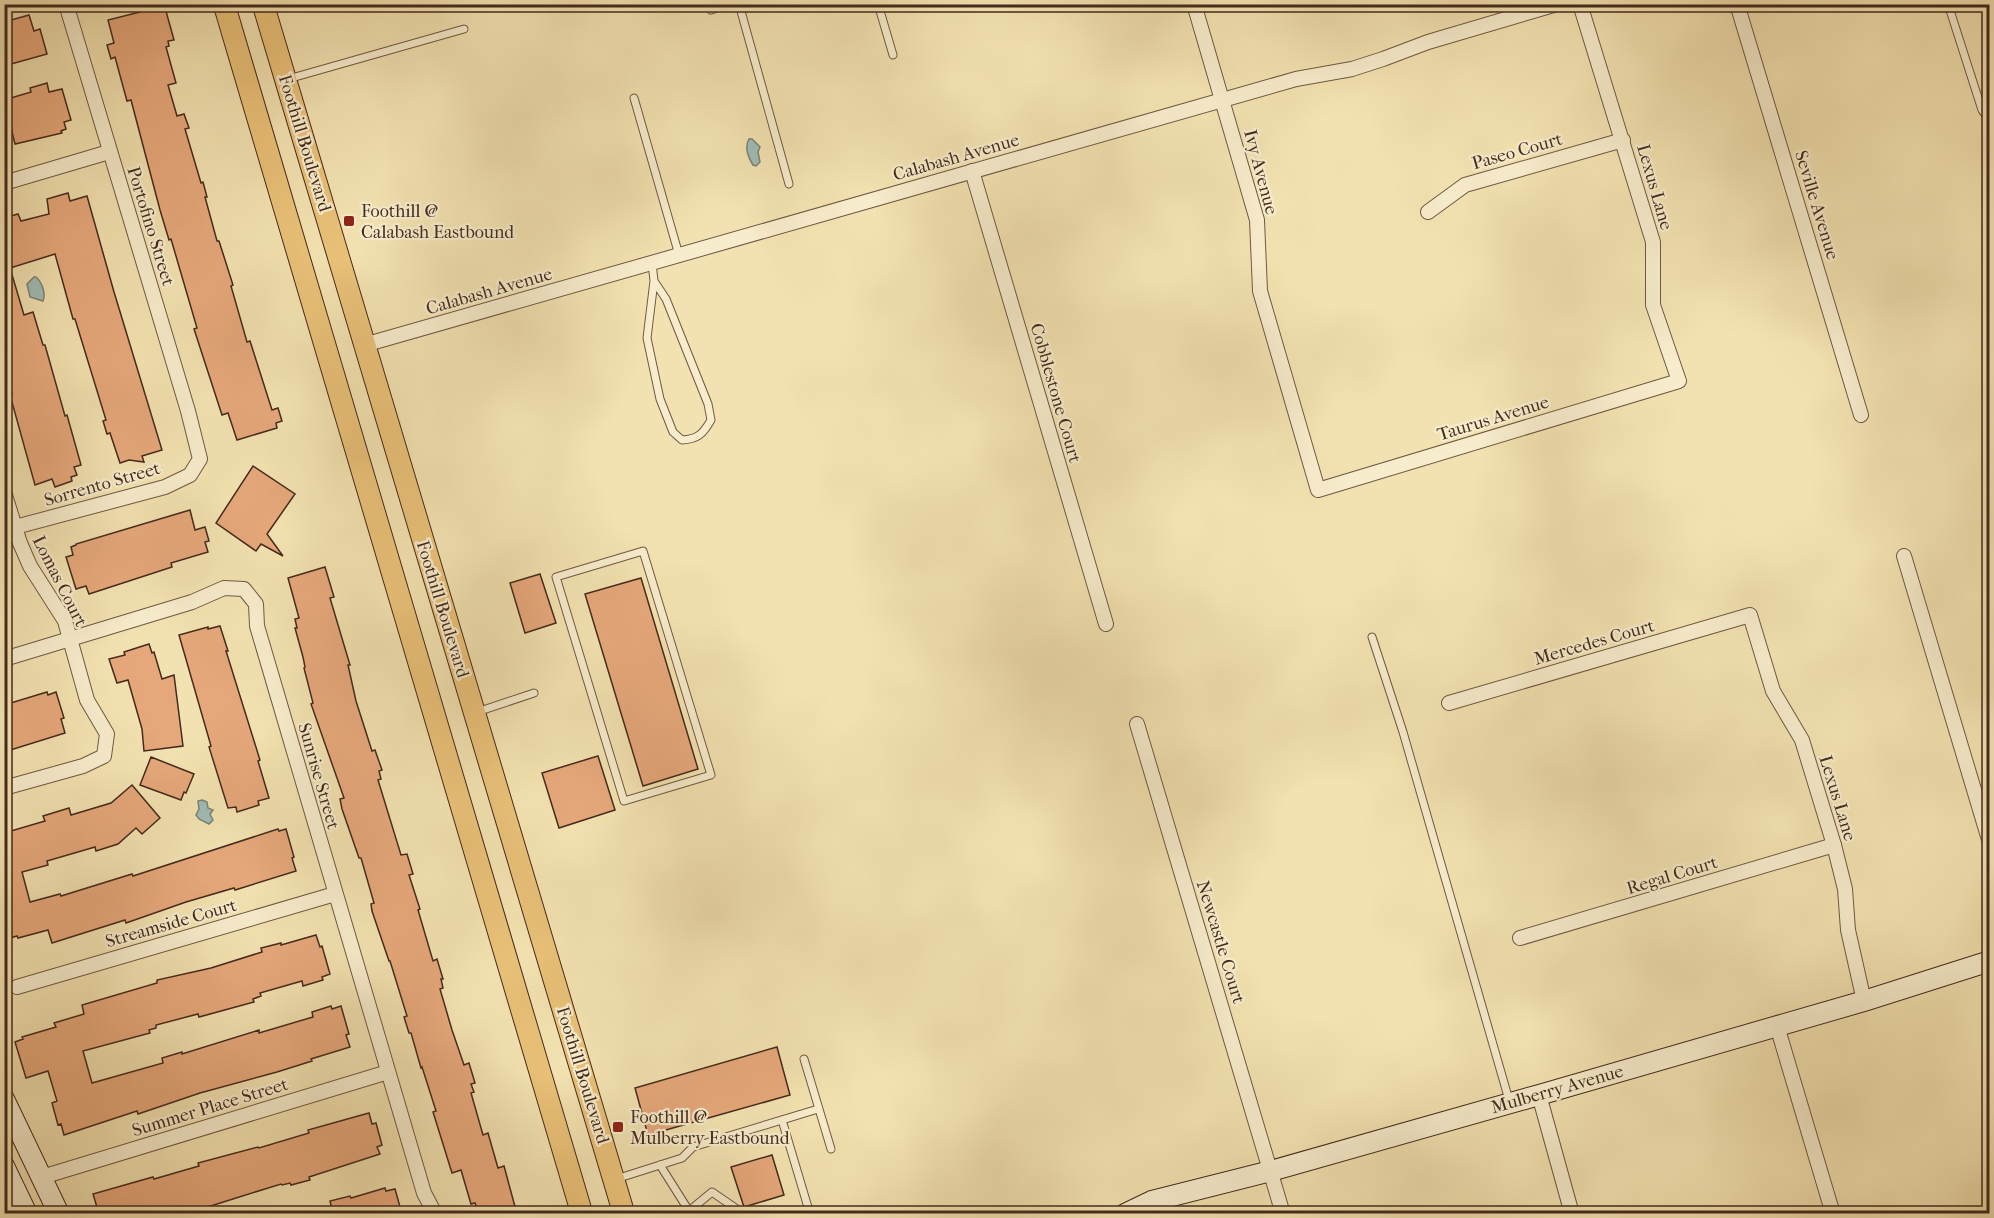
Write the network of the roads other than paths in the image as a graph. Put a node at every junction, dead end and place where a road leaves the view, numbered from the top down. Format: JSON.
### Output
{"nodes":[{"id":1,"x":66,"y":4,"type":"edge"},
{"id":2,"x":224,"y":4,"type":"edge"},
{"id":3,"x":263,"y":4,"type":"edge"},
{"id":4,"x":710,"y":4,"type":"edge"},
{"id":5,"x":728,"y":4,"type":"edge"},
{"id":6,"x":739,"y":4,"type":"edge"},
{"id":7,"x":878,"y":4,"type":"edge"},
{"id":8,"x":1194,"y":4,"type":"edge"},
{"id":9,"x":1557,"y":4,"type":"edge"},
{"id":10,"x":1580,"y":4,"type":"edge"},
{"id":11,"x":1737,"y":4,"type":"edge"},
{"id":12,"x":1948,"y":4,"type":"edge"},
{"id":13,"x":464,"y":29,"type":"dead end"},
{"id":14,"x":893,"y":55,"type":"dead end"},
{"id":15,"x":286,"y":80,"type":"junction"},
{"id":16,"x":634,"y":98,"type":"dead end"},
{"id":17,"x":1222,"y":100,"type":"junction"},
{"id":18,"x":1989,"y":121,"type":"edge"},
{"id":19,"x":1623,"y":140,"type":"junction"},
{"id":20,"x":109,"y":152,"type":"junction"},
{"id":21,"x":972,"y":171,"type":"junction"},
{"id":22,"x":4,"y":183,"type":"edge"},
{"id":23,"x":789,"y":184,"type":"dead end"},
{"id":24,"x":1428,"y":212,"type":"dead end"},
{"id":25,"x":679,"y":255,"type":"junction"},
{"id":26,"x":652,"y":263,"type":"junction"},
{"id":27,"x":654,"y":281,"type":"junction"},
{"id":28,"x":364,"y":345,"type":"junction"},
{"id":29,"x":1680,"y":381,"type":"joint"},
{"id":30,"x":1861,"y":415,"type":"dead end"},
{"id":31,"x":200,"y":459,"type":"joint"},
{"id":32,"x":1318,"y":490,"type":"joint"},
{"id":33,"x":4,"y":492,"type":"edge"},
{"id":34,"x":10,"y":528,"type":"edge"},
{"id":35,"x":1904,"y":556,"type":"dead end"},
{"id":36,"x":1750,"y":615,"type":"joint"},
{"id":37,"x":1106,"y":624,"type":"dead end"},
{"id":38,"x":1372,"y":637,"type":"dead end"},
{"id":39,"x":70,"y":640,"type":"junction"},
{"id":40,"x":4,"y":659,"type":"edge"},
{"id":41,"x":534,"y":693,"type":"dead end"},
{"id":42,"x":1449,"y":703,"type":"dead end"},
{"id":43,"x":474,"y":712,"type":"junction"},
{"id":44,"x":1137,"y":724,"type":"dead end"},
{"id":45,"x":602,"y":728,"type":"joint"},
{"id":46,"x":4,"y":788,"type":"edge"},
{"id":47,"x":1989,"y":843,"type":"edge"},
{"id":48,"x":1834,"y":845,"type":"junction"},
{"id":49,"x":335,"y":894,"type":"junction"},
{"id":50,"x":1520,"y":938,"type":"dead end"},
{"id":51,"x":1989,"y":961,"type":"edge"},
{"id":52,"x":17,"y":987,"type":"dead end"},
{"id":53,"x":1864,"y":1001,"type":"junction"},
{"id":54,"x":1777,"y":1026,"type":"junction"},
{"id":55,"x":804,"y":1059,"type":"dead end"},
{"id":56,"x":388,"y":1072,"type":"junction"},
{"id":57,"x":1539,"y":1095,"type":"junction"},
{"id":58,"x":4,"y":1099,"type":"edge"},
{"id":59,"x":1510,"y":1103,"type":"junction"},
{"id":60,"x":818,"y":1109,"type":"junction"},
{"id":61,"x":782,"y":1120,"type":"junction"},
{"id":62,"x":831,"y":1149,"type":"dead end"},
{"id":63,"x":660,"y":1165,"type":"junction"},
{"id":64,"x":4,"y":1166,"type":"edge"},
{"id":65,"x":1270,"y":1171,"type":"junction"},
{"id":66,"x":42,"y":1177,"type":"junction"},
{"id":67,"x":614,"y":1180,"type":"junction"},
{"id":68,"x":689,"y":1212,"type":"edge"},
{"id":69,"x":27,"y":1214,"type":"edge"},
{"id":70,"x":60,"y":1214,"type":"edge"},
{"id":71,"x":435,"y":1214,"type":"edge"},
{"id":72,"x":582,"y":1214,"type":"edge"},
{"id":73,"x":624,"y":1214,"type":"edge"},
{"id":74,"x":744,"y":1214,"type":"edge"},
{"id":75,"x":810,"y":1214,"type":"edge"},
{"id":76,"x":1125,"y":1214,"type":"edge"},
{"id":77,"x":1283,"y":1214,"type":"edge"},
{"id":78,"x":1572,"y":1214,"type":"edge"},
{"id":79,"x":1833,"y":1214,"type":"edge"}],
"edges":[{"from":1,"to":20,"type":"street","name":"Portofino Street"},
{"from":2,"to":72,"type":"main road","name":"Foothill Boulevard"},
{"from":3,"to":15,"type":"main road","name":"Foothill Boulevard"},
{"from":4,"to":5,"type":"lane"},
{"from":6,"to":23,"type":"lane"},
{"from":7,"to":14,"type":"lane"},
{"from":8,"to":17,"type":"street","name":"Ivy Avenue"},
{"from":9,"to":17,"type":"street","name":"Calabash Avenue"},
{"from":10,"to":19,"type":"street","name":"Lexus Lane"},
{"from":11,"to":30,"type":"street","name":"Seville Avenue"},
{"from":12,"to":18,"type":"lane"},
{"from":13,"to":15,"type":"lane"},
{"from":15,"to":28,"type":"main road","name":"Foothill Boulevard"},
{"from":16,"to":25,"type":"lane"},
{"from":17,"to":21,"type":"street","name":"Calabash Avenue"},
{"from":17,"to":32,"type":"street","name":"Ivy Avenue"},
{"from":19,"to":24,"type":"street","name":"Paseo Court"},
{"from":19,"to":29,"type":"street","name":"Lexus Lane"},
{"from":20,"to":22,"type":"street"},
{"from":20,"to":31,"type":"street","name":"Portofino Street"},
{"from":21,"to":25,"type":"street","name":"Calabash Avenue"},
{"from":21,"to":37,"type":"street","name":"Cobblestone Court"},
{"from":25,"to":26,"type":"street","name":"Calabash Avenue"},
{"from":26,"to":27,"type":"lane"},
{"from":26,"to":28,"type":"street","name":"Calabash Avenue"},
{"from":27,"to":27,"type":"lane"},
{"from":28,"to":43,"type":"main road","name":"Foothill Boulevard"},
{"from":29,"to":32,"type":"street","name":"Taurus Avenue"},
{"from":31,"to":34,"type":"street","name":"Sorrento Street"},
{"from":33,"to":34,"type":"street","name":"Lomas Court"},
{"from":34,"to":39,"type":"street","name":"Lomas Court"},
{"from":35,"to":47,"type":"street"},
{"from":36,"to":42,"type":"street","name":"Mercedes Court"},
{"from":36,"to":48,"type":"street","name":"Lexus Lane"},
{"from":38,"to":59,"type":"lane"},
{"from":39,"to":40,"type":"street","name":"Sunrise Street"},
{"from":39,"to":46,"type":"street","name":"Lomas Court"},
{"from":39,"to":49,"type":"street","name":"Sunrise Street"},
{"from":41,"to":43,"type":"lane"},
{"from":43,"to":67,"type":"main road","name":"Foothill Boulevard"},
{"from":44,"to":65,"type":"street","name":"Newcastle Court"},
{"from":45,"to":45,"type":"lane"},
{"from":48,"to":50,"type":"street","name":"Regal Court"},
{"from":48,"to":53,"type":"street","name":"Lexus Lane"},
{"from":49,"to":52,"type":"street","name":"Streamside Court"},
{"from":49,"to":56,"type":"street","name":"Sunrise Street"},
{"from":51,"to":53,"type":"street","name":"Mulberry Avenue"},
{"from":53,"to":54,"type":"street","name":"Mulberry Avenue"},
{"from":54,"to":57,"type":"street","name":"Mulberry Avenue"},
{"from":54,"to":79,"type":"street"},
{"from":55,"to":60,"type":"lane"},
{"from":56,"to":66,"type":"street","name":"Summer Place Street"},
{"from":56,"to":71,"type":"street","name":"Sunrise Street"},
{"from":57,"to":59,"type":"street","name":"Mulberry Avenue"},
{"from":57,"to":78,"type":"street"},
{"from":58,"to":66,"type":"street"},
{"from":59,"to":65,"type":"street","name":"Mulberry Avenue"},
{"from":60,"to":61,"type":"lane"},
{"from":60,"to":62,"type":"lane"},
{"from":61,"to":63,"type":"lane"},
{"from":61,"to":75,"type":"lane"},
{"from":63,"to":67,"type":"lane"},
{"from":63,"to":68,"type":"lane"},
{"from":64,"to":69,"type":"street"},
{"from":65,"to":76,"type":"street","name":"Mulberry Avenue"},
{"from":65,"to":77,"type":"street","name":"Newcastle Court"},
{"from":66,"to":70,"type":"street"},
{"from":67,"to":73,"type":"main road","name":"Foothill Boulevard"},
{"from":68,"to":74,"type":"lane"}]}
